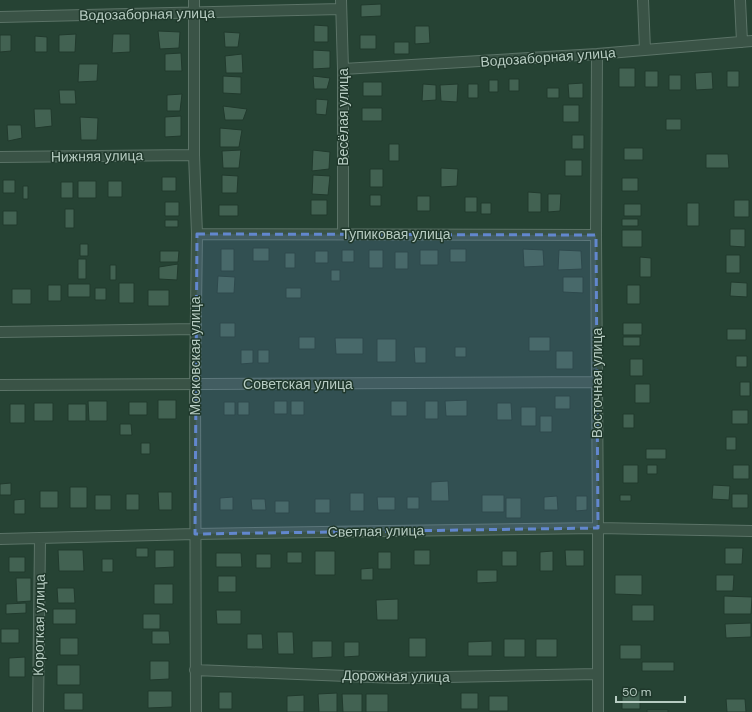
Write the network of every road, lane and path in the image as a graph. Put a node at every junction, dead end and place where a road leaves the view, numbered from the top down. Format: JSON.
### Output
{"nodes":[{"id":1,"x":194,"y":0,"type":"edge"},
{"id":2,"x":643,"y":0,"type":"edge"},
{"id":3,"x":740,"y":0,"type":"edge"},
{"id":4,"x":341,"y":5,"type":"edge"},
{"id":5,"x":194,"y":12,"type":"junction"},
{"id":6,"x":0,"y":17,"type":"edge"},
{"id":7,"x":747,"y":42,"type":"edge"},
{"id":8,"x":645,"y":50,"type":"junction"},
{"id":9,"x":597,"y":54,"type":"junction"},
{"id":10,"x":343,"y":69,"type":"junction"},
{"id":11,"x":194,"y":154,"type":"junction"},
{"id":12,"x":0,"y":157,"type":"edge"},
{"id":13,"x":197,"y":234,"type":"junction"},
{"id":14,"x":343,"y":234,"type":"junction"},
{"id":15,"x":596,"y":235,"type":"junction"},
{"id":16,"x":195,"y":329,"type":"junction"},
{"id":17,"x":0,"y":332,"type":"edge"},
{"id":18,"x":597,"y":382,"type":"junction"},
{"id":19,"x":195,"y":384,"type":"junction"},
{"id":20,"x":0,"y":385,"type":"edge"},
{"id":21,"x":598,"y":528,"type":"junction"},
{"id":22,"x":752,"y":532,"type":"edge"},
{"id":23,"x":195,"y":534,"type":"junction"},
{"id":24,"x":0,"y":539,"type":"edge"},
{"id":25,"x":40,"y":539,"type":"junction"},
{"id":26,"x":196,"y":670,"type":"junction"},
{"id":27,"x":597,"y":674,"type":"junction"},
{"id":28,"x":38,"y":712,"type":"edge"},
{"id":29,"x":196,"y":712,"type":"edge"},
{"id":30,"x":598,"y":712,"type":"edge"}],
"edges":[{"from":1,"to":5,"type":"street","name":"Московская улица"},
{"from":2,"to":8,"type":"street"},
{"from":3,"to":7,"type":"street"},
{"from":4,"to":5,"type":"street","name":"Водозаборная улица"},
{"from":4,"to":10,"type":"street","name":"Весёлая улица"},
{"from":5,"to":6,"type":"street","name":"Водозаборная улица"},
{"from":5,"to":11,"type":"street","name":"Московская улица"},
{"from":7,"to":8,"type":"street","name":"Водозаборная улица"},
{"from":8,"to":9,"type":"street","name":"Водозаборная улица"},
{"from":9,"to":10,"type":"street","name":"Водозаборная улица"},
{"from":9,"to":15,"type":"street","name":"Восточная улица"},
{"from":10,"to":14,"type":"street","name":"Весёлая улица"},
{"from":11,"to":12,"type":"street","name":"Нижняя улица"},
{"from":11,"to":13,"type":"street","name":"Московская улица"},
{"from":13,"to":14,"type":"street","name":"Тупиковая улица"},
{"from":13,"to":16,"type":"street","name":"Московская улица"},
{"from":14,"to":15,"type":"street","name":"Тупиковая улица"},
{"from":15,"to":18,"type":"street","name":"Восточная улица"},
{"from":16,"to":17,"type":"street"},
{"from":16,"to":19,"type":"street","name":"Московская улица"},
{"from":18,"to":19,"type":"street","name":"Советская улица"},
{"from":18,"to":21,"type":"street","name":"Восточная улица"},
{"from":19,"to":20,"type":"street","name":"Советская улица"},
{"from":19,"to":23,"type":"street","name":"Московская улица"},
{"from":21,"to":22,"type":"street","name":"Светлая улица"},
{"from":21,"to":23,"type":"street","name":"Светлая улица"},
{"from":21,"to":27,"type":"street","name":"Восточная улица"},
{"from":23,"to":25,"type":"street","name":"Светлая улица"},
{"from":23,"to":26,"type":"street","name":"Московская улица"},
{"from":24,"to":25,"type":"street","name":"Светлая улица"},
{"from":25,"to":28,"type":"street","name":"Короткая улица"},
{"from":26,"to":27,"type":"street","name":"Дорожная улица"},
{"from":26,"to":29,"type":"street","name":"Московская улица"},
{"from":27,"to":30,"type":"street","name":"Восточная улица"}]}
